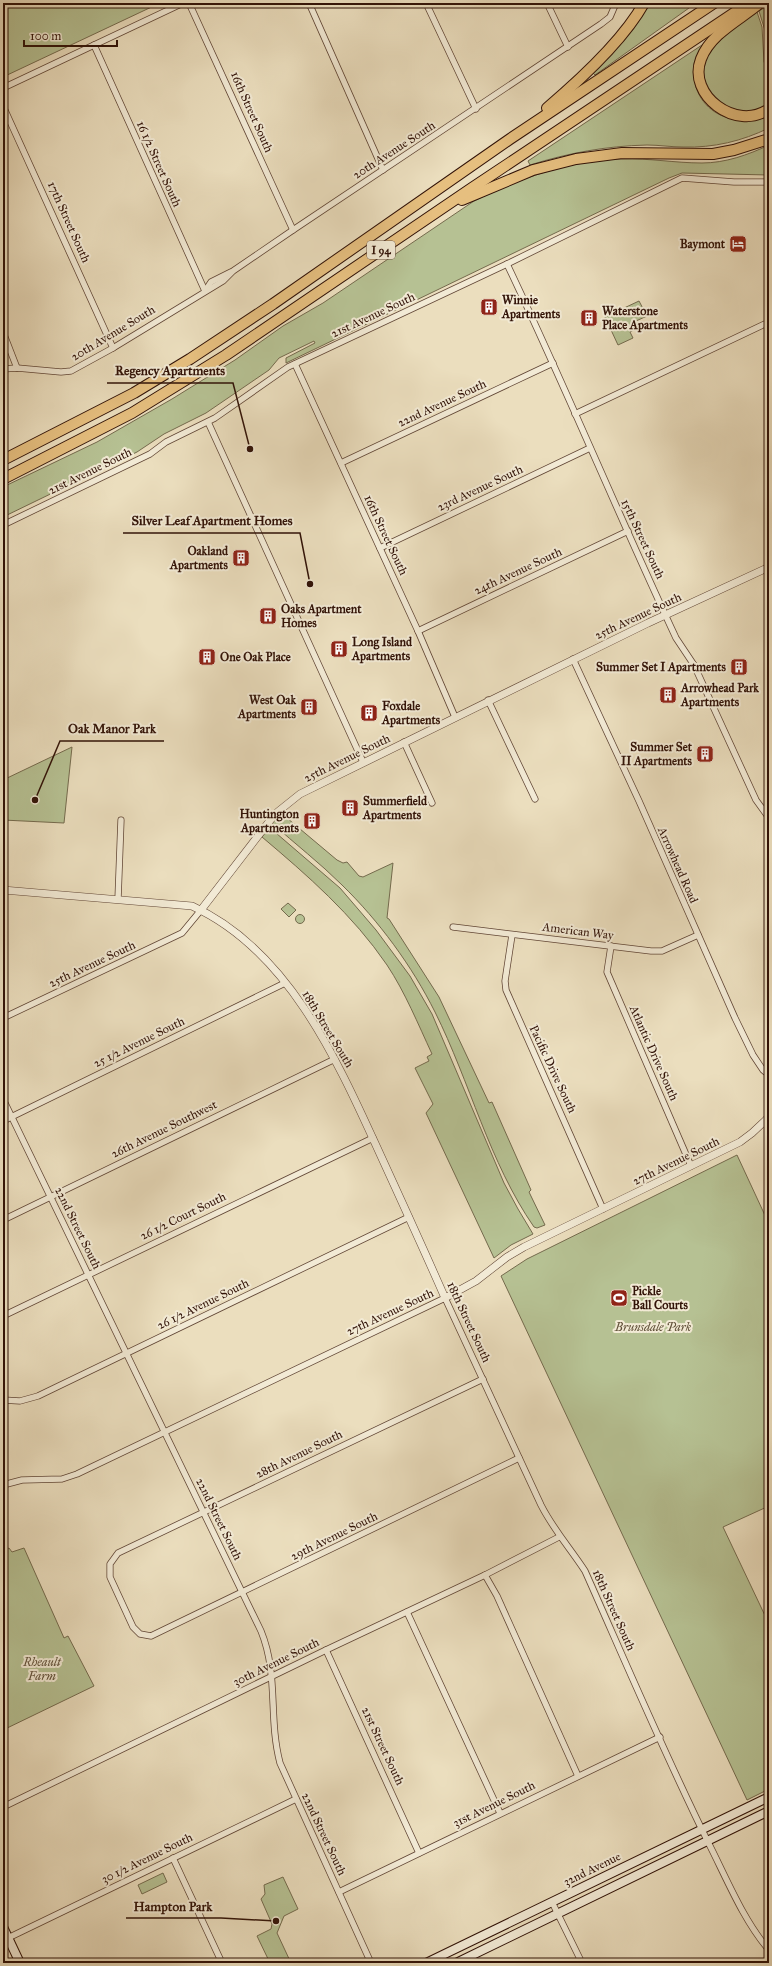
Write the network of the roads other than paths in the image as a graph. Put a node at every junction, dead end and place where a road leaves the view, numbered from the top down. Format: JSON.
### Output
{"nodes":[{"id":1,"x":183,"y":3,"type":"edge"},
{"id":2,"x":189,"y":3,"type":"edge"},
{"id":3,"x":310,"y":3,"type":"edge"},
{"id":4,"x":426,"y":3,"type":"edge"},
{"id":5,"x":547,"y":3,"type":"edge"},
{"id":6,"x":616,"y":3,"type":"edge"},
{"id":7,"x":644,"y":3,"type":"edge"},
{"id":8,"x":714,"y":3,"type":"edge"},
{"id":9,"x":760,"y":3,"type":"edge"},
{"id":10,"x":750,"y":6,"type":"edge"},
{"id":11,"x":94,"y":45,"type":"junction"},
{"id":12,"x":568,"y":47,"type":"junction"},
{"id":13,"x":3,"y":88,"type":"edge"},
{"id":14,"x":3,"y":106,"type":"edge"},
{"id":15,"x":476,"y":109,"type":"junction"},
{"id":16,"x":769,"y":109,"type":"edge"},
{"id":17,"x":769,"y":138,"type":"edge"},
{"id":18,"x":510,"y":139,"type":"junction"},
{"id":19,"x":383,"y":170,"type":"junction"},
{"id":20,"x":769,"y":182,"type":"edge"},
{"id":21,"x":444,"y":208,"type":"junction"},
{"id":22,"x":293,"y":230,"type":"junction"},
{"id":23,"x":507,"y":264,"type":"junction"},
{"id":24,"x":205,"y":291,"type":"junction"},
{"id":25,"x":769,"y":322,"type":"edge"},
{"id":26,"x":3,"y":332,"type":"edge"},
{"id":27,"x":114,"y":348,"type":"junction"},
{"id":28,"x":553,"y":363,"type":"junction"},
{"id":29,"x":295,"y":364,"type":"junction"},
{"id":30,"x":17,"y":368,"type":"junction"},
{"id":31,"x":3,"y":369,"type":"edge"},
{"id":32,"x":575,"y":414,"type":"junction"},
{"id":33,"x":208,"y":422,"type":"junction"},
{"id":34,"x":590,"y":448,"type":"junction"},
{"id":35,"x":3,"y":460,"type":"edge"},
{"id":36,"x":341,"y":463,"type":"junction"},
{"id":37,"x":3,"y":479,"type":"edge"},
{"id":38,"x":3,"y":525,"type":"edge"},
{"id":39,"x":628,"y":531,"type":"junction"},
{"id":40,"x":380,"y":548,"type":"junction"},
{"id":41,"x":769,"y":567,"type":"edge"},
{"id":42,"x":666,"y":614,"type":"junction"},
{"id":43,"x":418,"y":631,"type":"junction"},
{"id":44,"x":573,"y":659,"type":"junction"},
{"id":45,"x":488,"y":700,"type":"junction"},
{"id":46,"x":455,"y":717,"type":"junction"},
{"id":47,"x":404,"y":742,"type":"junction"},
{"id":48,"x":363,"y":762,"type":"junction"},
{"id":49,"x":534,"y":799,"type":"dead end"},
{"id":50,"x":432,"y":803,"type":"dead end"},
{"id":51,"x":769,"y":818,"type":"edge"},
{"id":52,"x":121,"y":820,"type":"dead end"},
{"id":53,"x":3,"y":890,"type":"edge"},
{"id":54,"x":118,"y":899,"type":"junction"},
{"id":55,"x":201,"y":910,"type":"junction"},
{"id":56,"x":453,"y":927,"type":"dead end"},
{"id":57,"x":512,"y":934,"type":"junction"},
{"id":58,"x":698,"y":935,"type":"junction"},
{"id":59,"x":611,"y":946,"type":"junction"},
{"id":60,"x":285,"y":983,"type":"junction"},
{"id":61,"x":3,"y":1018,"type":"edge"},
{"id":62,"x":335,"y":1059,"type":"junction"},
{"id":63,"x":769,"y":1075,"type":"edge"},
{"id":64,"x":3,"y":1098,"type":"edge"},
{"id":65,"x":12,"y":1116,"type":"junction"},
{"id":66,"x":769,"y":1117,"type":"edge"},
{"id":67,"x":3,"y":1121,"type":"edge"},
{"id":68,"x":373,"y":1138,"type":"junction"},
{"id":69,"x":692,"y":1166,"type":"junction"},
{"id":70,"x":50,"y":1196,"type":"junction"},
{"id":71,"x":604,"y":1209,"type":"junction"},
{"id":72,"x":409,"y":1216,"type":"junction"},
{"id":73,"x":3,"y":1220,"type":"edge"},
{"id":74,"x":88,"y":1275,"type":"junction"},
{"id":75,"x":445,"y":1298,"type":"junction"},
{"id":76,"x":3,"y":1316,"type":"edge"},
{"id":77,"x":126,"y":1354,"type":"junction"},
{"id":78,"x":483,"y":1379,"type":"junction"},
{"id":79,"x":3,"y":1400,"type":"edge"},
{"id":80,"x":164,"y":1431,"type":"junction"},
{"id":81,"x":519,"y":1458,"type":"junction"},
{"id":82,"x":3,"y":1485,"type":"edge"},
{"id":83,"x":204,"y":1512,"type":"junction"},
{"id":84,"x":559,"y":1537,"type":"junction"},
{"id":85,"x":485,"y":1575,"type":"junction"},
{"id":86,"x":242,"y":1592,"type":"junction"},
{"id":87,"x":408,"y":1612,"type":"junction"},
{"id":88,"x":158,"y":1632,"type":"joint"},
{"id":89,"x":326,"y":1650,"type":"junction"},
{"id":90,"x":273,"y":1676,"type":"junction"},
{"id":91,"x":660,"y":1737,"type":"junction"},
{"id":92,"x":578,"y":1776,"type":"junction"},
{"id":93,"x":769,"y":1797,"type":"edge"},
{"id":94,"x":296,"y":1799,"type":"junction"},
{"id":95,"x":3,"y":1807,"type":"edge"},
{"id":96,"x":769,"y":1811,"type":"edge"},
{"id":97,"x":500,"y":1813,"type":"junction"},
{"id":98,"x":702,"y":1829,"type":"junction"},
{"id":99,"x":708,"y":1840,"type":"junction"},
{"id":100,"x":419,"y":1853,"type":"junction"},
{"id":101,"x":173,"y":1858,"type":"junction"},
{"id":102,"x":339,"y":1892,"type":"junction"},
{"id":103,"x":552,"y":1902,"type":"junction"},
{"id":104,"x":557,"y":1913,"type":"junction"},
{"id":105,"x":3,"y":1927,"type":"edge"},
{"id":106,"x":8,"y":1938,"type":"junction"},
{"id":107,"x":769,"y":1950,"type":"edge"},
{"id":108,"x":20,"y":1963,"type":"edge"},
{"id":109,"x":222,"y":1963,"type":"edge"},
{"id":110,"x":371,"y":1963,"type":"edge"},
{"id":111,"x":426,"y":1963,"type":"edge"},
{"id":112,"x":456,"y":1963,"type":"edge"},
{"id":113,"x":582,"y":1963,"type":"edge"}],
"edges":[{"from":1,"to":11,"type":"street"},
{"from":2,"to":22,"type":"street","name":"16th Street South"},
{"from":3,"to":19,"type":"street"},
{"from":4,"to":15,"type":"street"},
{"from":5,"to":12,"type":"street"},
{"from":6,"to":12,"type":"street","name":"20th Avenue South"},
{"from":7,"to":18,"type":"highway"},
{"from":8,"to":18,"type":"highway","number":"I 94"},
{"from":9,"to":10,"type":"highway"},
{"from":10,"to":16,"type":"highway"},
{"from":10,"to":21,"type":"highway","number":"I 94"},
{"from":11,"to":13,"type":"street"},
{"from":11,"to":24,"type":"street","name":"16 1/2 Street South"},
{"from":12,"to":15,"type":"street","name":"20th Avenue South"},
{"from":14,"to":27,"type":"street","name":"17th Street South"},
{"from":15,"to":19,"type":"street","name":"20th Avenue South"},
{"from":17,"to":21,"type":"highway"},
{"from":18,"to":35,"type":"highway","number":"I 94"},
{"from":19,"to":22,"type":"street","name":"20th Avenue South"},
{"from":20,"to":23,"type":"street","name":"21st Avenue South"},
{"from":21,"to":37,"type":"highway","number":"I 94"},
{"from":22,"to":24,"type":"street","name":"20th Avenue South"},
{"from":23,"to":28,"type":"street","name":"15th Street South"},
{"from":23,"to":29,"type":"street","name":"21st Avenue South"},
{"from":24,"to":27,"type":"street","name":"20th Avenue South"},
{"from":25,"to":32,"type":"street"},
{"from":26,"to":30,"type":"street"},
{"from":27,"to":30,"type":"street","name":"20th Avenue South"},
{"from":28,"to":32,"type":"street","name":"15th Street South"},
{"from":28,"to":36,"type":"street","name":"22nd Avenue South"},
{"from":29,"to":33,"type":"street","name":"21st Avenue South"},
{"from":29,"to":36,"type":"street","name":"16th Street South"},
{"from":30,"to":31,"type":"street","name":"20th Avenue South"},
{"from":32,"to":34,"type":"street","name":"15th Street South"},
{"from":33,"to":38,"type":"street","name":"21st Avenue South"},
{"from":33,"to":48,"type":"street"},
{"from":34,"to":39,"type":"street","name":"15th Street South"},
{"from":34,"to":40,"type":"street","name":"23rd Avenue South"},
{"from":36,"to":40,"type":"street","name":"16th Street South"},
{"from":39,"to":42,"type":"street","name":"15th Street South"},
{"from":39,"to":43,"type":"street","name":"24th Avenue South"},
{"from":40,"to":43,"type":"street","name":"16th Street South"},
{"from":41,"to":42,"type":"street","name":"25th Avenue South"},
{"from":42,"to":44,"type":"street","name":"25th Avenue South"},
{"from":42,"to":51,"type":"street","name":"15th Street South"},
{"from":43,"to":46,"type":"street","name":"16th Street South"},
{"from":44,"to":45,"type":"street","name":"25th Avenue South"},
{"from":44,"to":58,"type":"street","name":"Arrowhead Road"},
{"from":45,"to":46,"type":"street","name":"25th Avenue South"},
{"from":45,"to":49,"type":"street"},
{"from":46,"to":47,"type":"street","name":"25th Avenue South"},
{"from":47,"to":48,"type":"street","name":"25th Avenue South"},
{"from":47,"to":50,"type":"street"},
{"from":48,"to":55,"type":"street","name":"25th Avenue South"},
{"from":52,"to":54,"type":"street"},
{"from":53,"to":54,"type":"street","name":"18th Street South"},
{"from":54,"to":55,"type":"street","name":"18th Street South"},
{"from":55,"to":60,"type":"street","name":"18th Street South"},
{"from":55,"to":61,"type":"street","name":"25th Avenue South"},
{"from":56,"to":57,"type":"street","name":"American Way"},
{"from":57,"to":59,"type":"street","name":"American Way"},
{"from":57,"to":71,"type":"street","name":"Pacific Drive South"},
{"from":58,"to":59,"type":"street","name":"American Way"},
{"from":58,"to":63,"type":"street","name":"Arrowhead Road"},
{"from":59,"to":69,"type":"street","name":"Atlantic Drive South"},
{"from":60,"to":62,"type":"street","name":"18th Street South"},
{"from":60,"to":65,"type":"street","name":"25 1/2 Avenue South"},
{"from":62,"to":68,"type":"street","name":"18th Street South"},
{"from":62,"to":70,"type":"street","name":"26th Avenue Southwest"},
{"from":64,"to":65,"type":"street","name":"22nd Street South"},
{"from":65,"to":67,"type":"street","name":"25 1/2 Avenue South"},
{"from":65,"to":70,"type":"street","name":"22nd Street South"},
{"from":66,"to":69,"type":"street","name":"27th Avenue South"},
{"from":68,"to":72,"type":"street","name":"18th Street South"},
{"from":68,"to":74,"type":"street","name":"26 1/2 Court South"},
{"from":69,"to":71,"type":"street","name":"27th Avenue South"},
{"from":70,"to":73,"type":"street","name":"26th Avenue Southwest"},
{"from":70,"to":74,"type":"street","name":"22nd Street South"},
{"from":71,"to":75,"type":"street","name":"27th Avenue South"},
{"from":72,"to":75,"type":"street","name":"18th Street South"},
{"from":72,"to":77,"type":"street","name":"26 1/2 Avenue South"},
{"from":74,"to":76,"type":"street","name":"26 1/2 Court South"},
{"from":74,"to":77,"type":"street","name":"22nd Street South"},
{"from":75,"to":78,"type":"street","name":"18th Street South"},
{"from":75,"to":80,"type":"street","name":"27th Avenue South"},
{"from":77,"to":79,"type":"street","name":"26 1/2 Avenue South"},
{"from":77,"to":80,"type":"street","name":"22nd Street South"},
{"from":78,"to":81,"type":"street","name":"18th Street South"},
{"from":78,"to":83,"type":"street","name":"28th Avenue South"},
{"from":80,"to":82,"type":"street","name":"27th Avenue South"},
{"from":80,"to":83,"type":"street","name":"22nd Street South"},
{"from":81,"to":84,"type":"street","name":"18th Street South"},
{"from":81,"to":86,"type":"street","name":"29th Avenue South"},
{"from":83,"to":86,"type":"street","name":"22nd Street South"},
{"from":83,"to":88,"type":"street","name":"28th Avenue South"},
{"from":84,"to":85,"type":"street","name":"30th Avenue South"},
{"from":84,"to":91,"type":"street","name":"18th Street South"},
{"from":85,"to":87,"type":"street","name":"30th Avenue South"},
{"from":85,"to":92,"type":"street"},
{"from":86,"to":88,"type":"street","name":"29th Avenue South"},
{"from":86,"to":90,"type":"street","name":"22nd Street South"},
{"from":87,"to":89,"type":"street","name":"30th Avenue South"},
{"from":87,"to":97,"type":"street"},
{"from":89,"to":90,"type":"street","name":"30th Avenue South"},
{"from":89,"to":100,"type":"street","name":"21st Street South"},
{"from":90,"to":94,"type":"street","name":"22nd Street South"},
{"from":90,"to":95,"type":"street","name":"30th Avenue South"},
{"from":91,"to":92,"type":"street","name":"31st Avenue South"},
{"from":91,"to":98,"type":"street","name":"18th Street South"},
{"from":92,"to":97,"type":"street","name":"31st Avenue South"},
{"from":93,"to":98,"type":"main road","name":"32nd Avenue"},
{"from":94,"to":101,"type":"street","name":"30 1/2 Avenue South"},
{"from":94,"to":102,"type":"street","name":"22nd Street South"},
{"from":96,"to":99,"type":"main road","name":"32nd Avenue"},
{"from":97,"to":100,"type":"street","name":"31st Avenue South"},
{"from":98,"to":99,"type":"street","name":"18th Street South"},
{"from":98,"to":103,"type":"main road","name":"32nd Avenue"},
{"from":99,"to":104,"type":"main road","name":"32nd Avenue"},
{"from":99,"to":107,"type":"street","name":"18th Street South"},
{"from":100,"to":102,"type":"street","name":"31st Avenue South"},
{"from":101,"to":106,"type":"street","name":"30 1/2 Avenue South"},
{"from":101,"to":109,"type":"street"},
{"from":102,"to":110,"type":"street","name":"22nd Street South"},
{"from":103,"to":104,"type":"street"},
{"from":103,"to":111,"type":"main road","name":"32nd Avenue"},
{"from":104,"to":112,"type":"main road","name":"32nd Avenue"},
{"from":104,"to":113,"type":"street"},
{"from":105,"to":106,"type":"main road"},
{"from":106,"to":108,"type":"main road"}]}
